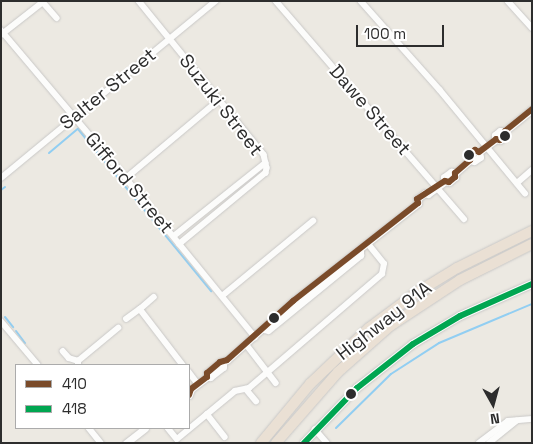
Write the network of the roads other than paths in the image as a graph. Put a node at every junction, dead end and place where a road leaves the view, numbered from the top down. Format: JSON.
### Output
{"nodes":[{"id":1,"x":216,"y":1,"type":"edge"},
{"id":2,"x":276,"y":1,"type":"edge"},
{"id":3,"x":361,"y":1,"type":"edge"},
{"id":4,"x":508,"y":1,"type":"edge"},
{"id":5,"x":143,"y":3,"type":"edge"},
{"id":6,"x":57,"y":18,"type":"dead end"},
{"id":7,"x":532,"y":28,"type":"edge"},
{"id":8,"x":2,"y":33,"type":"edge"},
{"id":9,"x":170,"y":39,"type":"junction"},
{"id":10,"x":219,"y":100,"type":"junction"},
{"id":11,"x":532,"y":109,"type":"edge"},
{"id":12,"x":74,"y":116,"type":"junction"},
{"id":13,"x":487,"y":146,"type":"junction"},
{"id":14,"x":265,"y":162,"type":"junction"},
{"id":15,"x":532,"y":170,"type":"edge"},
{"id":16,"x":1,"y":178,"type":"edge"},
{"id":17,"x":126,"y":178,"type":"junction"},
{"id":18,"x":516,"y":183,"type":"junction"},
{"id":19,"x":437,"y":187,"type":"junction"},
{"id":20,"x":525,"y":193,"type":"dead end"},
{"id":21,"x":464,"y":219,"type":"dead end"},
{"id":22,"x":313,"y":221,"type":"dead end"},
{"id":23,"x":532,"y":231,"type":"edge"},
{"id":24,"x":174,"y":236,"type":"junction"},
{"id":25,"x":180,"y":244,"type":"junction"},
{"id":26,"x":368,"y":244,"type":"junction"},
{"id":27,"x":532,"y":244,"type":"edge"},
{"id":28,"x":532,"y":284,"type":"edge"},
{"id":29,"x":222,"y":296,"type":"junction"},
{"id":30,"x":154,"y":297,"type":"dead end"},
{"id":31,"x":140,"y":309,"type":"junction"},
{"id":32,"x":126,"y":319,"type":"dead end"},
{"id":33,"x":1,"y":321,"type":"edge"},
{"id":34,"x":118,"y":328,"type":"dead end"},
{"id":35,"x":255,"y":337,"type":"junction"},
{"id":36,"x":246,"y":344,"type":"junction"},
{"id":37,"x":63,"y":352,"type":"dead end"},
{"id":38,"x":78,"y":363,"type":"edge"},
{"id":39,"x":37,"y":364,"type":"edge"},
{"id":40,"x":182,"y":364,"type":"edge"},
{"id":41,"x":268,"y":371,"type":"junction"},
{"id":42,"x":190,"y":373,"type":"edge"},
{"id":43,"x":276,"y":383,"type":"dead end"},
{"id":44,"x":198,"y":384,"type":"junction"},
{"id":45,"x":246,"y":389,"type":"junction"},
{"id":46,"x":190,"y":391,"type":"edge"},
{"id":47,"x":256,"y":401,"type":"dead end"},
{"id":48,"x":207,"y":414,"type":"junction"},
{"id":49,"x":532,"y":419,"type":"edge"},
{"id":50,"x":516,"y":421,"type":"junction"},
{"id":51,"x":91,"y":429,"type":"edge"},
{"id":52,"x":144,"y":429,"type":"edge"},
{"id":53,"x":169,"y":429,"type":"edge"},
{"id":54,"x":315,"y":429,"type":"junction"},
{"id":55,"x":226,"y":437,"type":"dead end"},
{"id":56,"x":262,"y":440,"type":"edge"},
{"id":57,"x":179,"y":441,"type":"edge"},
{"id":58,"x":101,"y":443,"type":"edge"},
{"id":59,"x":126,"y":443,"type":"edge"},
{"id":60,"x":276,"y":443,"type":"edge"},
{"id":61,"x":304,"y":443,"type":"edge"},
{"id":62,"x":327,"y":443,"type":"edge"},
{"id":63,"x":479,"y":443,"type":"edge"},
{"id":64,"x":489,"y":443,"type":"edge"}],
"edges":[{"from":1,"to":9,"type":"street","name":"Salter Street"},
{"from":2,"to":19,"type":"street","name":"Dawe Street"},
{"from":3,"to":13,"type":"street"},
{"from":4,"to":7,"type":"street"},
{"from":5,"to":9,"type":"street","name":"Suzuki Street"},
{"from":6,"to":8,"type":"street"},
{"from":8,"to":12,"type":"street","name":"Gifford Street"},
{"from":9,"to":10,"type":"street","name":"Suzuki Street"},
{"from":9,"to":12,"type":"street","name":"Salter Street"},
{"from":10,"to":14,"type":"street","name":"Suzuki Street"},
{"from":10,"to":17,"type":"street"},
{"from":11,"to":13,"type":"street"},
{"from":12,"to":16,"type":"street","name":"Salter Street"},
{"from":12,"to":17,"type":"street","name":"Gifford Street"},
{"from":13,"to":18,"type":"street"},
{"from":13,"to":19,"type":"street"},
{"from":14,"to":24,"type":"street"},
{"from":14,"to":25,"type":"street"},
{"from":15,"to":18,"type":"street"},
{"from":17,"to":24,"type":"street","name":"Gifford Street"},
{"from":18,"to":20,"type":"street"},
{"from":19,"to":21,"type":"street","name":"Dawe Street"},
{"from":19,"to":26,"type":"street"},
{"from":22,"to":29,"type":"street"},
{"from":23,"to":56,"type":"highway","name":"Highway 91A"},
{"from":24,"to":25,"type":"street","name":"Gifford Street"},
{"from":25,"to":29,"type":"street","name":"Gifford Street"},
{"from":26,"to":35,"type":"street"},
{"from":26,"to":41,"type":"street"},
{"from":27,"to":60,"type":"highway","name":"Highway 91A"},
{"from":28,"to":54,"type":"main road"},
{"from":29,"to":35,"type":"street","name":"Gifford Street"},
{"from":30,"to":31,"type":"street"},
{"from":31,"to":32,"type":"street"},
{"from":31,"to":40,"type":"street"},
{"from":33,"to":39,"type":"street"},
{"from":34,"to":38,"type":"street"},
{"from":35,"to":36,"type":"street"},
{"from":36,"to":41,"type":"street"},
{"from":36,"to":44,"type":"street"},
{"from":37,"to":38,"type":"street"},
{"from":41,"to":43,"type":"street"},
{"from":41,"to":45,"type":"street"},
{"from":42,"to":44,"type":"street"},
{"from":44,"to":46,"type":"street"},
{"from":45,"to":47,"type":"street"},
{"from":45,"to":48,"type":"street"},
{"from":48,"to":55,"type":"street"},
{"from":48,"to":57,"type":"street"},
{"from":49,"to":50,"type":"street"},
{"from":50,"to":63,"type":"street"},
{"from":50,"to":64,"type":"street"},
{"from":51,"to":58,"type":"street"},
{"from":52,"to":59,"type":"street"},
{"from":53,"to":57,"type":"street"},
{"from":54,"to":61,"type":"main road"},
{"from":54,"to":62,"type":"street"}]}
